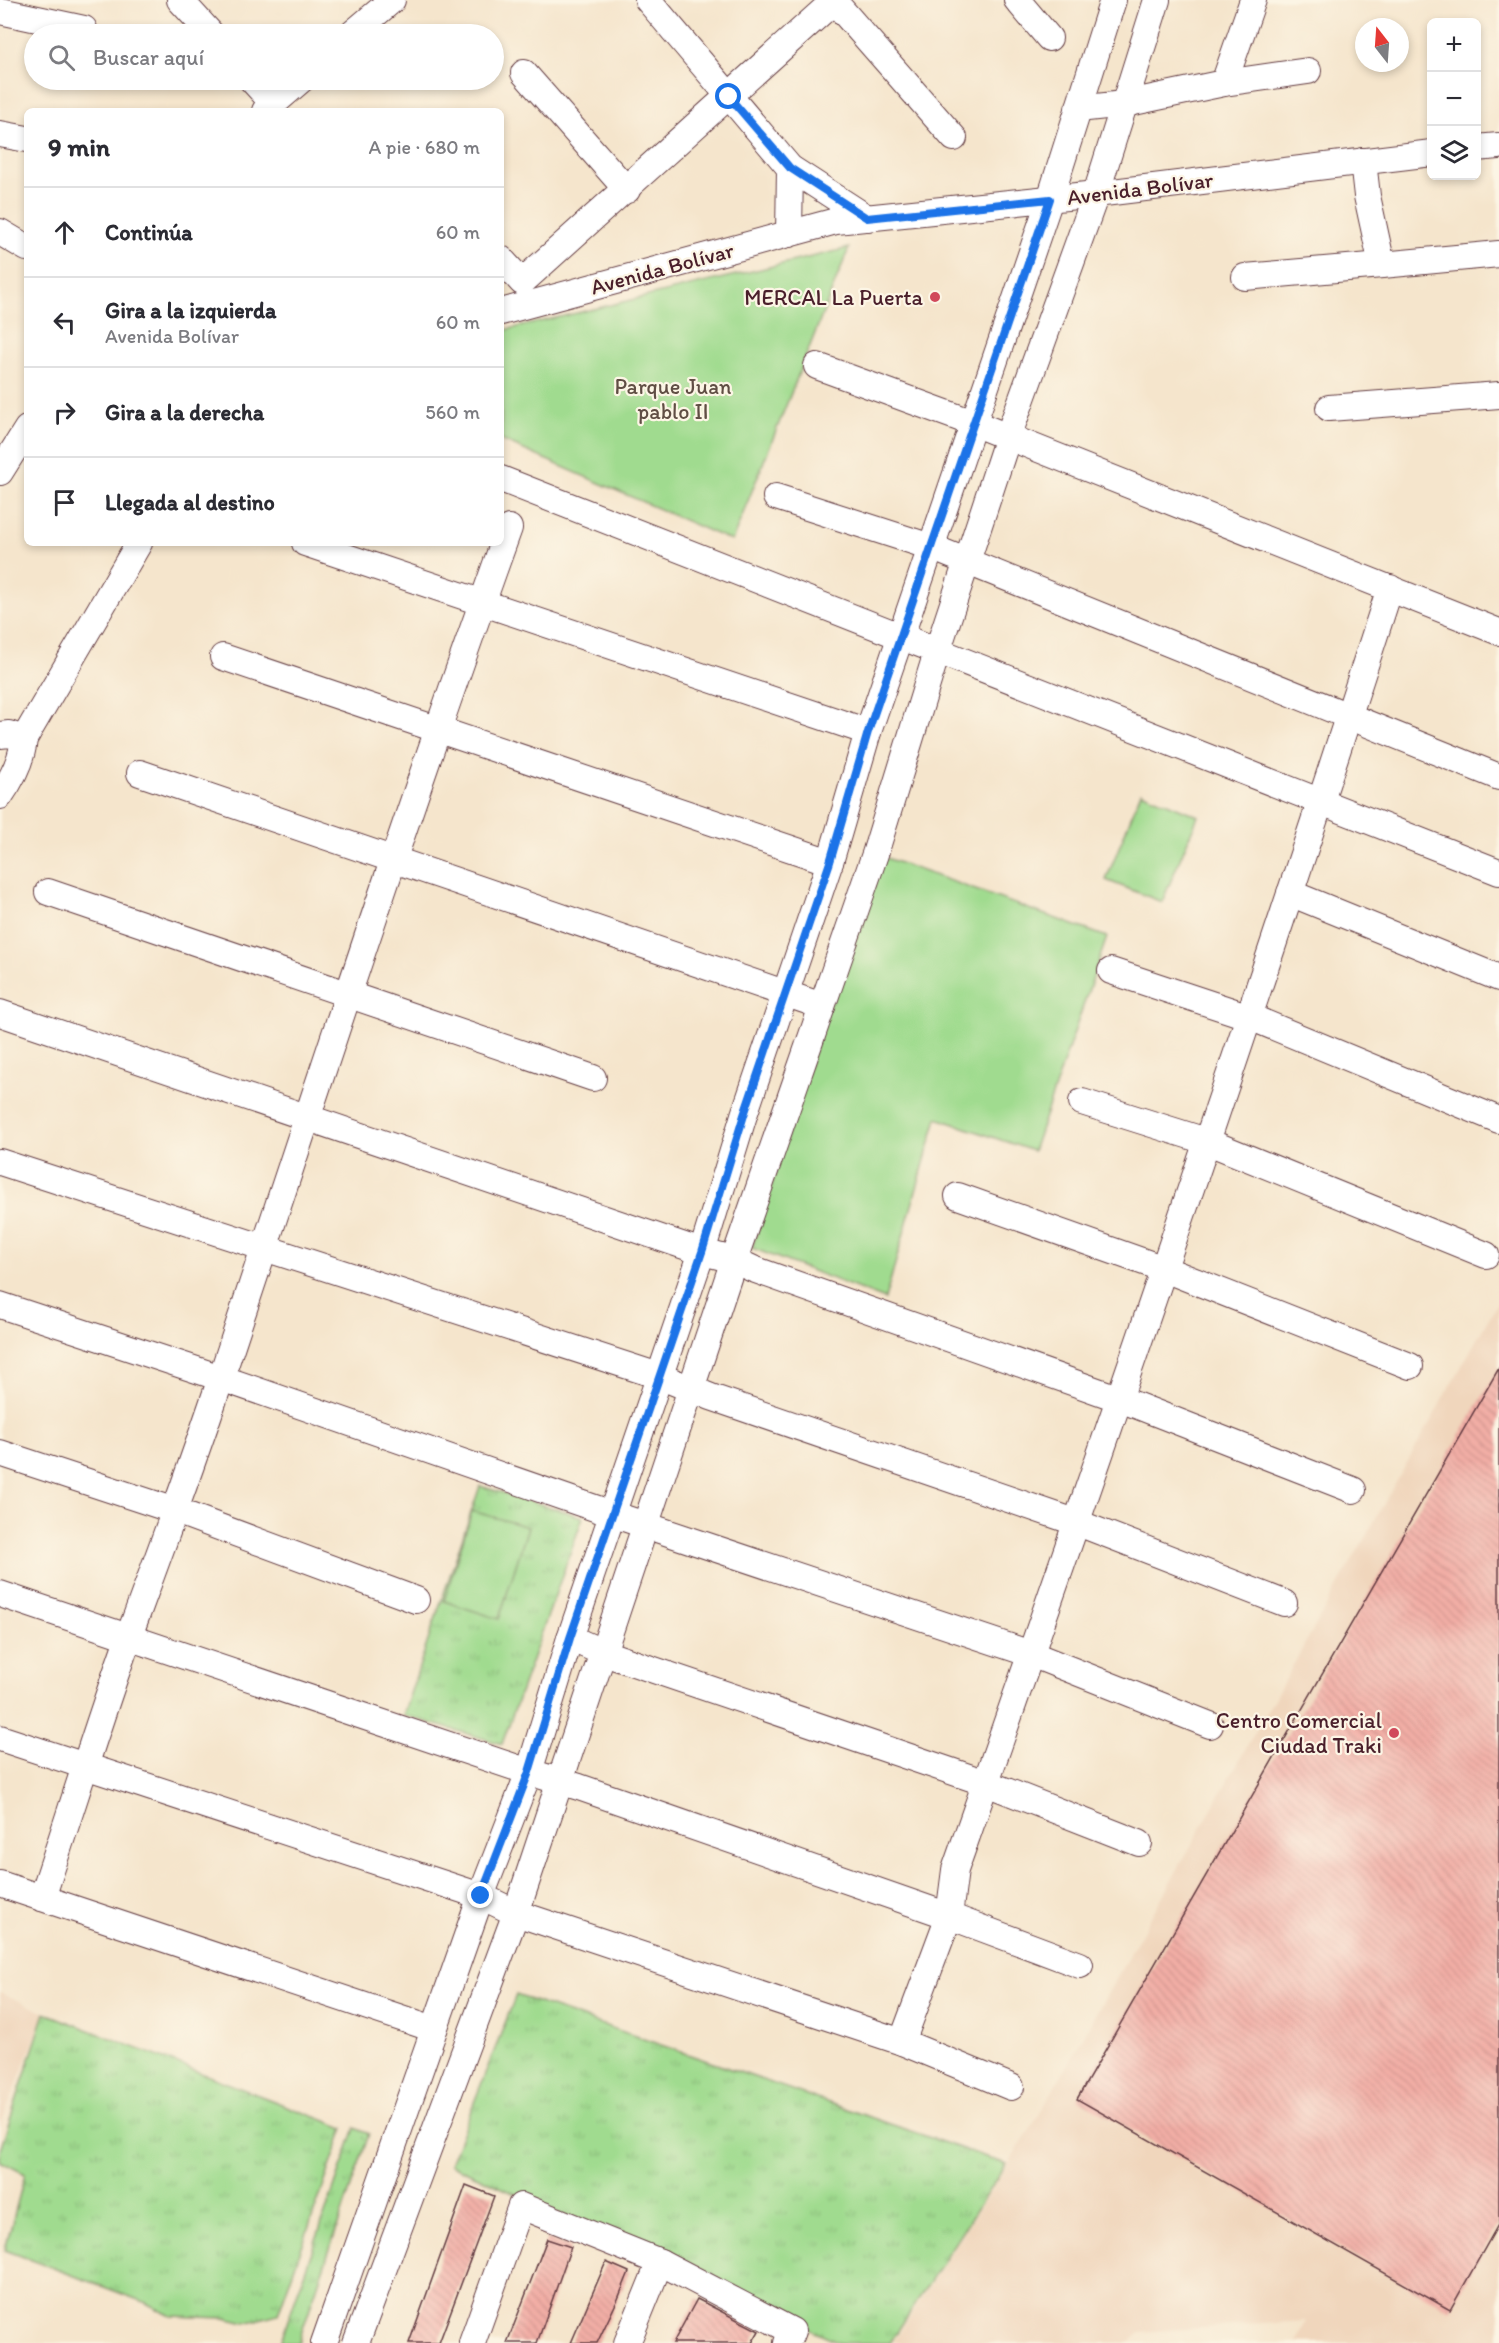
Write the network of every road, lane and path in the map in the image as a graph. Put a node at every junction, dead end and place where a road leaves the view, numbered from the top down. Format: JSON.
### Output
{"nodes":[{"id":1,"x":180,"y":0,"type":"edge"},
{"id":2,"x":392,"y":0,"type":"edge"},
{"id":3,"x":648,"y":0,"type":"edge"},
{"id":4,"x":834,"y":0,"type":"edge"},
{"id":5,"x":1017,"y":0,"type":"edge"},
{"id":6,"x":1113,"y":0,"type":"edge"},
{"id":7,"x":1157,"y":0,"type":"edge"},
{"id":8,"x":1253,"y":0,"type":"edge"},
{"id":9,"x":0,"y":11,"type":"edge"},
{"id":10,"x":61,"y":24,"type":"edge"},
{"id":11,"x":202,"y":24,"type":"edge"},
{"id":12,"x":364,"y":24,"type":"edge"},
{"id":13,"x":1049,"y":38,"type":"dead end"},
{"id":14,"x":1308,"y":71,"type":"dead end"},
{"id":15,"x":524,"y":73,"type":"dead end"},
{"id":16,"x":1224,"y":83,"type":"junction"},
{"id":17,"x":259,"y":90,"type":"edge"},
{"id":18,"x":290,"y":90,"type":"edge"},
{"id":19,"x":729,"y":97,"type":"junction"},
{"id":20,"x":1124,"y":104,"type":"junction"},
{"id":21,"x":270,"y":107,"type":"edge"},
{"id":22,"x":1078,"y":109,"type":"junction"},
{"id":23,"x":0,"y":134,"type":"edge"},
{"id":24,"x":24,"y":138,"type":"edge"},
{"id":25,"x":954,"y":138,"type":"dead end"},
{"id":26,"x":1499,"y":146,"type":"edge"},
{"id":27,"x":1481,"y":148,"type":"edge"},
{"id":28,"x":1427,"y":153,"type":"edge"},
{"id":29,"x":1363,"y":161,"type":"junction"},
{"id":30,"x":790,"y":168,"type":"junction"},
{"id":31,"x":627,"y":190,"type":"junction"},
{"id":32,"x":1096,"y":194,"type":"junction"},
{"id":33,"x":1050,"y":199,"type":"junction"},
{"id":34,"x":867,"y":218,"type":"junction"},
{"id":35,"x":0,"y":225,"type":"edge"},
{"id":36,"x":24,"y":230,"type":"edge"},
{"id":37,"x":0,"y":232,"type":"edge"},
{"id":38,"x":789,"y":234,"type":"junction"},
{"id":39,"x":24,"y":246,"type":"edge"},
{"id":40,"x":1499,"y":254,"type":"edge"},
{"id":41,"x":504,"y":262,"type":"edge"},
{"id":42,"x":1382,"y":265,"type":"junction"},
{"id":43,"x":1245,"y":277,"type":"dead end"},
{"id":44,"x":504,"y":311,"type":"edge"},
{"id":45,"x":817,"y":366,"type":"dead end"},
{"id":46,"x":1499,"y":395,"type":"edge"},
{"id":47,"x":1329,"y":408,"type":"dead end"},
{"id":48,"x":973,"y":423,"type":"junction"},
{"id":49,"x":24,"y":434,"type":"edge"},
{"id":50,"x":1008,"y":437,"type":"junction"},
{"id":51,"x":0,"y":472,"type":"edge"},
{"id":52,"x":504,"y":479,"type":"edge"},
{"id":53,"x":776,"y":497,"type":"dead end"},
{"id":54,"x":509,"y":528,"type":"dead end"},
{"id":55,"x":504,"y":542,"type":"edge"},
{"id":56,"x":137,"y":546,"type":"edge"},
{"id":57,"x":314,"y":546,"type":"edge"},
{"id":58,"x":503,"y":546,"type":"edge"},
{"id":59,"x":931,"y":547,"type":"junction"},
{"id":60,"x":967,"y":562,"type":"junction"},
{"id":61,"x":1390,"y":588,"type":"junction"},
{"id":62,"x":483,"y":602,"type":"junction"},
{"id":63,"x":1499,"y":632,"type":"edge"},
{"id":64,"x":901,"y":638,"type":"junction"},
{"id":65,"x":937,"y":652,"type":"junction"},
{"id":66,"x":223,"y":657,"type":"dead end"},
{"id":67,"x":1349,"y":716,"type":"junction"},
{"id":68,"x":439,"y":729,"type":"junction"},
{"id":69,"x":868,"y":732,"type":"junction"},
{"id":70,"x":12,"y":737,"type":"edge"},
{"id":71,"x":140,"y":773,"type":"dead end"},
{"id":72,"x":1499,"y":777,"type":"edge"},
{"id":73,"x":0,"y":796,"type":"edge"},
{"id":74,"x":1321,"y":801,"type":"junction"},
{"id":75,"x":394,"y":860,"type":"junction"},
{"id":76,"x":830,"y":862,"type":"junction"},
{"id":77,"x":1499,"y":872,"type":"edge"},
{"id":78,"x":48,"y":892,"type":"dead end"},
{"id":79,"x":1290,"y":893,"type":"junction"},
{"id":80,"x":1111,"y":970,"type":"dead end"},
{"id":81,"x":1499,"y":978,"type":"edge"},
{"id":82,"x":785,"y":992,"type":"junction"},
{"id":83,"x":347,"y":994,"type":"junction"},
{"id":84,"x":822,"y":1006,"type":"junction"},
{"id":85,"x":0,"y":1012,"type":"edge"},
{"id":86,"x":1250,"y":1017,"type":"junction"},
{"id":87,"x":593,"y":1078,"type":"dead end"},
{"id":88,"x":1082,"y":1102,"type":"dead end"},
{"id":89,"x":309,"y":1117,"type":"junction"},
{"id":90,"x":1499,"y":1120,"type":"edge"},
{"id":91,"x":1206,"y":1141,"type":"junction"},
{"id":92,"x":0,"y":1162,"type":"edge"},
{"id":93,"x":958,"y":1196,"type":"dead end"},
{"id":94,"x":264,"y":1248,"type":"junction"},
{"id":95,"x":702,"y":1252,"type":"junction"},
{"id":96,"x":1486,"y":1255,"type":"dead end"},
{"id":97,"x":734,"y":1260,"type":"junction"},
{"id":98,"x":1164,"y":1269,"type":"junction"},
{"id":99,"x":0,"y":1305,"type":"edge"},
{"id":100,"x":1410,"y":1366,"type":"dead end"},
{"id":101,"x":659,"y":1376,"type":"junction"},
{"id":102,"x":221,"y":1378,"type":"junction"},
{"id":103,"x":691,"y":1390,"type":"junction"},
{"id":104,"x":1120,"y":1399,"type":"junction"},
{"id":105,"x":0,"y":1453,"type":"edge"},
{"id":106,"x":1353,"y":1490,"type":"dead end"},
{"id":107,"x":176,"y":1511,"type":"junction"},
{"id":108,"x":612,"y":1514,"type":"junction"},
{"id":109,"x":1078,"y":1523,"type":"junction"},
{"id":110,"x":646,"y":1525,"type":"junction"},
{"id":111,"x":0,"y":1594,"type":"edge"},
{"id":112,"x":416,"y":1600,"type":"dead end"},
{"id":113,"x":1284,"y":1604,"type":"dead end"},
{"id":114,"x":129,"y":1638,"type":"junction"},
{"id":115,"x":570,"y":1638,"type":"junction"},
{"id":116,"x":604,"y":1653,"type":"junction"},
{"id":117,"x":1031,"y":1654,"type":"junction"},
{"id":118,"x":1210,"y":1725,"type":"dead end"},
{"id":119,"x":0,"y":1738,"type":"edge"},
{"id":120,"x":85,"y":1767,"type":"junction"},
{"id":121,"x":529,"y":1772,"type":"junction"},
{"id":122,"x":559,"y":1780,"type":"junction"},
{"id":123,"x":986,"y":1783,"type":"junction"},
{"id":124,"x":1139,"y":1843,"type":"dead end"},
{"id":125,"x":0,"y":1884,"type":"edge"},
{"id":126,"x":481,"y":1896,"type":"junction"},
{"id":127,"x":42,"y":1898,"type":"junction"},
{"id":128,"x":516,"y":1913,"type":"junction"},
{"id":129,"x":949,"y":1916,"type":"junction"},
{"id":130,"x":1080,"y":1965,"type":"dead end"},
{"id":131,"x":434,"y":2029,"type":"junction"},
{"id":132,"x":902,"y":2042,"type":"junction"},
{"id":133,"x":1011,"y":2087,"type":"dead end"},
{"id":134,"x":660,"y":2262,"type":"junction"},
{"id":135,"x":324,"y":2343,"type":"edge"},
{"id":136,"x":356,"y":2343,"type":"edge"},
{"id":137,"x":472,"y":2343,"type":"edge"},
{"id":138,"x":627,"y":2343,"type":"edge"},
{"id":139,"x":787,"y":2343,"type":"edge"}],
"edges":[{"from":1,"to":11,"type":"street"},
{"from":2,"to":12,"type":"street"},
{"from":3,"to":19,"type":"street"},
{"from":4,"to":19,"type":"street"},
{"from":4,"to":25,"type":"street"},
{"from":5,"to":13,"type":"street"},
{"from":6,"to":22,"type":"street"},
{"from":7,"to":20,"type":"street"},
{"from":8,"to":16,"type":"street"},
{"from":9,"to":10,"type":"street"},
{"from":14,"to":16,"type":"street"},
{"from":15,"to":31,"type":"street"},
{"from":16,"to":20,"type":"street"},
{"from":17,"to":21,"type":"street"},
{"from":18,"to":21,"type":"street"},
{"from":19,"to":30,"type":"street"},
{"from":19,"to":31,"type":"street"},
{"from":20,"to":22,"type":"street"},
{"from":20,"to":32,"type":"street"},
{"from":22,"to":33,"type":"street"},
{"from":23,"to":24,"type":"street"},
{"from":26,"to":27,"type":"street"},
{"from":28,"to":29,"type":"street","name":"Avenida Bolívar"},
{"from":29,"to":32,"type":"street","name":"Avenida Bolívar"},
{"from":29,"to":42,"type":"street"},
{"from":30,"to":34,"type":"street"},
{"from":30,"to":38,"type":"street"},
{"from":31,"to":41,"type":"street"},
{"from":32,"to":33,"type":"street","name":"Avenida Bolívar"},
{"from":32,"to":50,"type":"street"},
{"from":33,"to":34,"type":"street","name":"Avenida Bolívar"},
{"from":33,"to":48,"type":"street"},
{"from":34,"to":38,"type":"street","name":"Avenida Bolívar"},
{"from":35,"to":36,"type":"street"},
{"from":37,"to":39,"type":"street"},
{"from":38,"to":44,"type":"street","name":"Avenida Bolívar"},
{"from":40,"to":42,"type":"street"},
{"from":42,"to":43,"type":"street"},
{"from":45,"to":48,"type":"street"},
{"from":46,"to":47,"type":"street"},
{"from":48,"to":50,"type":"street"},
{"from":48,"to":59,"type":"street"},
{"from":49,"to":51,"type":"street"},
{"from":50,"to":60,"type":"street"},
{"from":50,"to":61,"type":"street"},
{"from":52,"to":64,"type":"street"},
{"from":53,"to":59,"type":"street"},
{"from":54,"to":55,"type":"street"},
{"from":56,"to":70,"type":"street"},
{"from":57,"to":62,"type":"street"},
{"from":58,"to":62,"type":"street"},
{"from":59,"to":60,"type":"street"},
{"from":59,"to":64,"type":"street"},
{"from":60,"to":65,"type":"street"},
{"from":60,"to":67,"type":"street"},
{"from":61,"to":63,"type":"street"},
{"from":61,"to":67,"type":"street"},
{"from":62,"to":68,"type":"street"},
{"from":62,"to":69,"type":"street"},
{"from":64,"to":65,"type":"street"},
{"from":64,"to":69,"type":"street"},
{"from":65,"to":74,"type":"street"},
{"from":65,"to":84,"type":"street"},
{"from":66,"to":68,"type":"street"},
{"from":67,"to":72,"type":"street"},
{"from":67,"to":74,"type":"street"},
{"from":68,"to":75,"type":"street"},
{"from":68,"to":76,"type":"street"},
{"from":69,"to":76,"type":"street"},
{"from":70,"to":73,"type":"street"},
{"from":71,"to":75,"type":"street"},
{"from":74,"to":77,"type":"street"},
{"from":74,"to":79,"type":"street"},
{"from":75,"to":82,"type":"street"},
{"from":75,"to":83,"type":"street"},
{"from":76,"to":82,"type":"street"},
{"from":78,"to":83,"type":"street"},
{"from":79,"to":81,"type":"street"},
{"from":79,"to":86,"type":"street"},
{"from":80,"to":86,"type":"street"},
{"from":82,"to":84,"type":"street"},
{"from":82,"to":95,"type":"street"},
{"from":83,"to":87,"type":"street"},
{"from":83,"to":89,"type":"street"},
{"from":84,"to":97,"type":"street"},
{"from":85,"to":89,"type":"street"},
{"from":86,"to":90,"type":"street"},
{"from":86,"to":91,"type":"street"},
{"from":88,"to":91,"type":"street"},
{"from":89,"to":94,"type":"street"},
{"from":89,"to":95,"type":"street"},
{"from":91,"to":96,"type":"street"},
{"from":91,"to":98,"type":"street"},
{"from":92,"to":94,"type":"street"},
{"from":93,"to":98,"type":"street"},
{"from":94,"to":101,"type":"street"},
{"from":94,"to":102,"type":"street"},
{"from":95,"to":97,"type":"street"},
{"from":95,"to":101,"type":"street"},
{"from":97,"to":103,"type":"street"},
{"from":97,"to":104,"type":"street"},
{"from":98,"to":100,"type":"street"},
{"from":98,"to":104,"type":"street"},
{"from":99,"to":102,"type":"street"},
{"from":101,"to":103,"type":"street"},
{"from":101,"to":108,"type":"street"},
{"from":102,"to":107,"type":"street"},
{"from":102,"to":108,"type":"street"},
{"from":103,"to":109,"type":"street"},
{"from":103,"to":110,"type":"street"},
{"from":104,"to":106,"type":"street"},
{"from":104,"to":109,"type":"street"},
{"from":105,"to":107,"type":"street"},
{"from":107,"to":112,"type":"street"},
{"from":107,"to":114,"type":"street"},
{"from":108,"to":110,"type":"street"},
{"from":108,"to":115,"type":"street"},
{"from":109,"to":113,"type":"street"},
{"from":109,"to":117,"type":"street"},
{"from":110,"to":116,"type":"street"},
{"from":110,"to":117,"type":"street"},
{"from":111,"to":114,"type":"street"},
{"from":114,"to":120,"type":"street"},
{"from":114,"to":121,"type":"street"},
{"from":115,"to":116,"type":"street"},
{"from":115,"to":121,"type":"street"},
{"from":116,"to":122,"type":"street"},
{"from":116,"to":123,"type":"street"},
{"from":117,"to":118,"type":"street"},
{"from":117,"to":123,"type":"street"},
{"from":119,"to":120,"type":"street"},
{"from":120,"to":126,"type":"street"},
{"from":120,"to":127,"type":"street"},
{"from":121,"to":122,"type":"street"},
{"from":121,"to":126,"type":"street"},
{"from":122,"to":128,"type":"street"},
{"from":122,"to":129,"type":"street"},
{"from":123,"to":124,"type":"street"},
{"from":123,"to":129,"type":"street"},
{"from":125,"to":127,"type":"street"},
{"from":126,"to":128,"type":"street"},
{"from":126,"to":131,"type":"street"},
{"from":127,"to":131,"type":"street"},
{"from":128,"to":132,"type":"street"},
{"from":128,"to":136,"type":"street"},
{"from":129,"to":130,"type":"street"},
{"from":129,"to":132,"type":"street"},
{"from":131,"to":135,"type":"street"},
{"from":132,"to":133,"type":"street"},
{"from":134,"to":137,"type":"street"},
{"from":134,"to":138,"type":"street"},
{"from":134,"to":139,"type":"street"}]}
